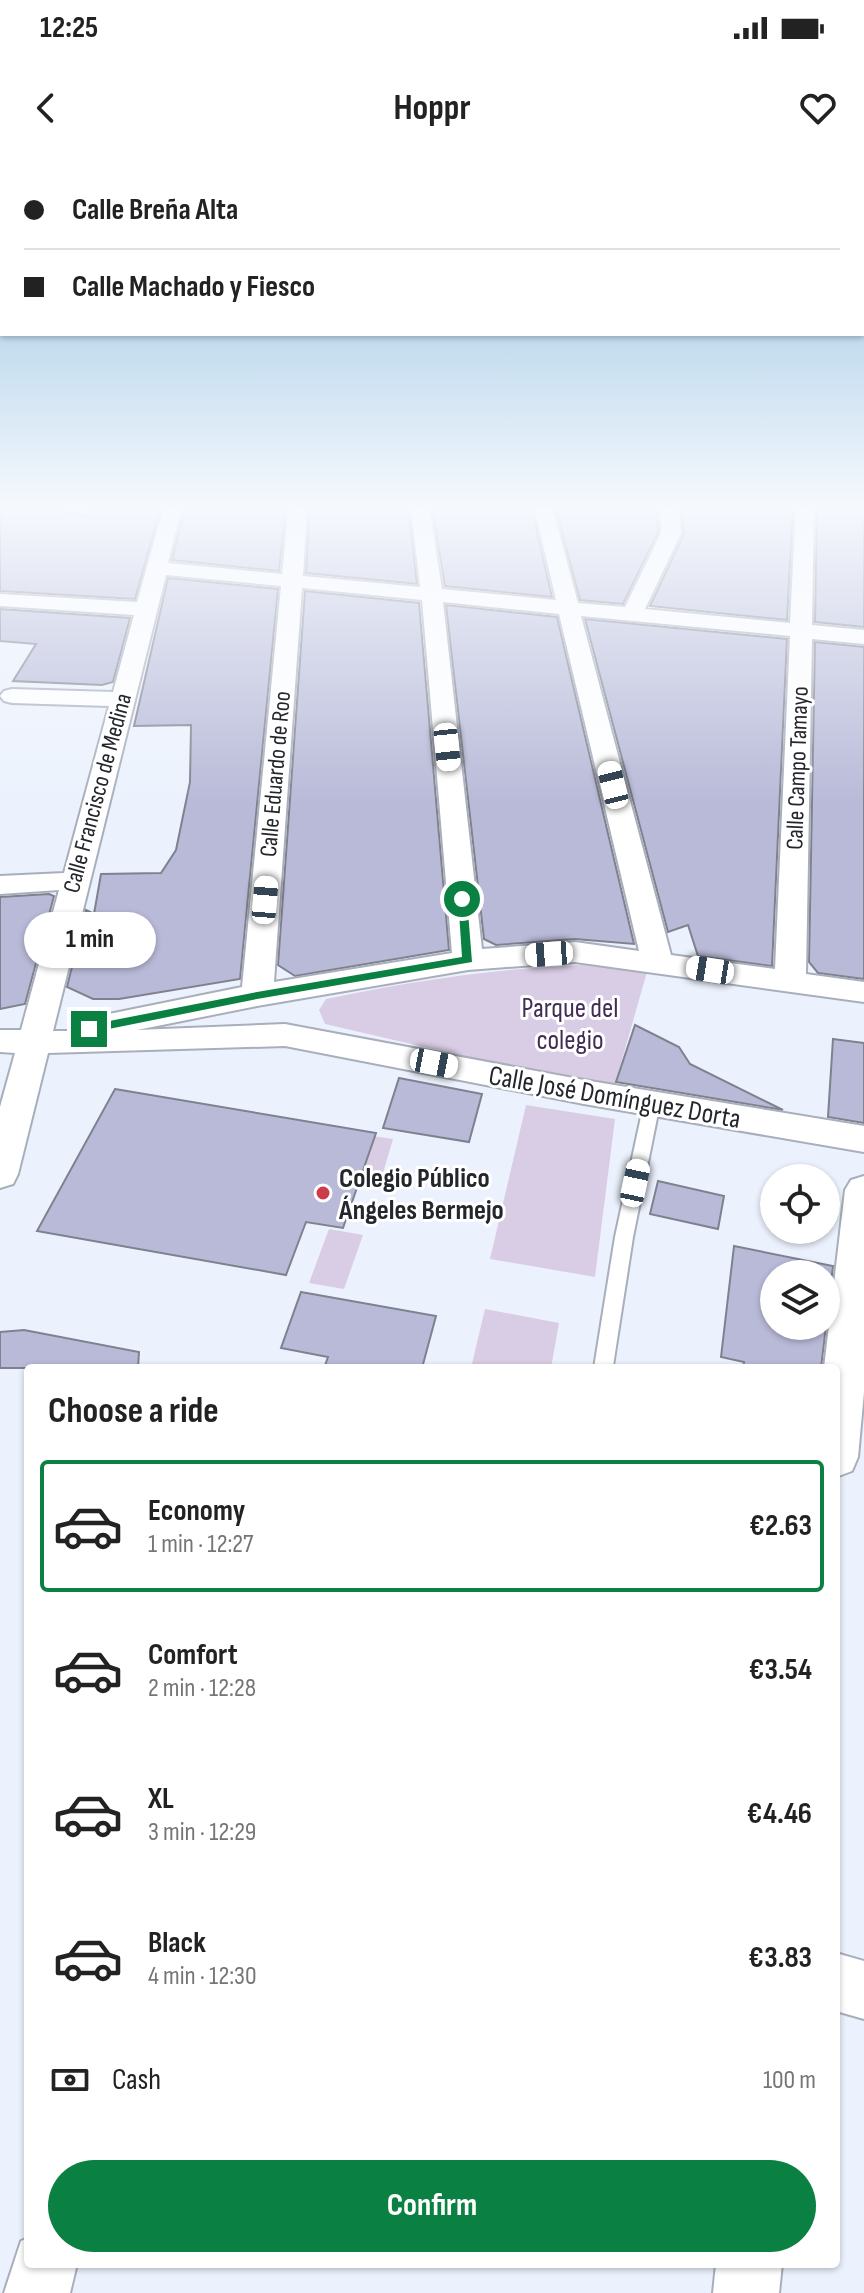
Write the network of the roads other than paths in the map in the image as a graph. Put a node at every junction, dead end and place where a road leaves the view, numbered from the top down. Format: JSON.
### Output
{"nodes":[{"id":1,"x":90,"y":606,"type":"edge"},
{"id":2,"x":147,"y":606,"type":"edge"},
{"id":3,"x":291,"y":606,"type":"edge"},
{"id":4,"x":433,"y":606,"type":"edge"},
{"id":5,"x":544,"y":606,"type":"edge"},
{"id":6,"x":636,"y":606,"type":"edge"},
{"id":7,"x":802,"y":606,"type":"edge"},
{"id":8,"x":570,"y":608,"type":"junction"},
{"id":9,"x":146,"y":609,"type":"junction"},
{"id":10,"x":632,"y":614,"type":"junction"},
{"id":11,"x":801,"y":631,"type":"junction"},
{"id":12,"x":864,"y":637,"type":"edge"},
{"id":13,"x":12,"y":696,"type":"dead end"},
{"id":14,"x":122,"y":699,"type":"junction"},
{"id":15,"x":74,"y":881,"type":"junction"},
{"id":16,"x":0,"y":885,"type":"edge"},
{"id":17,"x":468,"y":960,"type":"junction"},
{"id":18,"x":657,"y":962,"type":"junction"},
{"id":19,"x":790,"y":982,"type":"junction"},
{"id":20,"x":864,"y":992,"type":"edge"},
{"id":21,"x":272,"y":993,"type":"junction"},
{"id":22,"x":285,"y":1035,"type":"junction"},
{"id":23,"x":16,"y":1040,"type":"edge"},
{"id":24,"x":652,"y":1103,"type":"junction"},
{"id":25,"x":864,"y":1139,"type":"edge"},
{"id":26,"x":0,"y":1174,"type":"edge"},
{"id":27,"x":864,"y":1190,"type":"edge"},
{"id":28,"x":603,"y":1364,"type":"edge"},
{"id":29,"x":840,"y":1419,"type":"edge"},
{"id":30,"x":840,"y":1983,"type":"edge"},
{"id":31,"x":864,"y":1990,"type":"edge"},
{"id":32,"x":43,"y":2268,"type":"edge"},
{"id":33,"x":749,"y":2268,"type":"edge"},
{"id":34,"x":37,"y":2293,"type":"edge"},
{"id":35,"x":746,"y":2293,"type":"edge"}],
"edges":[{"from":1,"to":9,"type":"street"},
{"from":2,"to":9,"type":"street","name":"Calle Francisco de Medina"},
{"from":3,"to":21,"type":"street","name":"Calle Eduardo de Roo"},
{"from":4,"to":17,"type":"street"},
{"from":5,"to":8,"type":"street"},
{"from":6,"to":10,"type":"street"},
{"from":7,"to":11,"type":"street","name":"Calle Campo Tamayo"},
{"from":8,"to":10,"type":"street"},
{"from":8,"to":18,"type":"street"},
{"from":9,"to":14,"type":"street","name":"Calle Francisco de Medina"},
{"from":10,"to":11,"type":"street"},
{"from":11,"to":12,"type":"street"},
{"from":11,"to":19,"type":"street","name":"Calle Campo Tamayo"},
{"from":13,"to":14,"type":"street"},
{"from":14,"to":15,"type":"street","name":"Calle Francisco de Medina"},
{"from":15,"to":16,"type":"street"},
{"from":15,"to":23,"type":"street","name":"Calle Francisco de Medina"},
{"from":17,"to":18,"type":"street"},
{"from":17,"to":21,"type":"street"},
{"from":18,"to":19,"type":"street"},
{"from":19,"to":20,"type":"street"},
{"from":21,"to":22,"type":"street","name":"Calle Eduardo de Roo"},
{"from":21,"to":23,"type":"street"},
{"from":22,"to":23,"type":"street","name":"Calle José Domínguez Dorta"},
{"from":22,"to":24,"type":"street","name":"Calle José Domínguez Dorta"},
{"from":23,"to":26,"type":"street","name":"Calle Francisco de Medina"},
{"from":24,"to":25,"type":"street","name":"Calle José Domínguez Dorta"},
{"from":24,"to":28,"type":"lane"},
{"from":27,"to":29,"type":"street"},
{"from":30,"to":31,"type":"street"},
{"from":32,"to":34,"type":"street"},
{"from":33,"to":35,"type":"street"}]}
